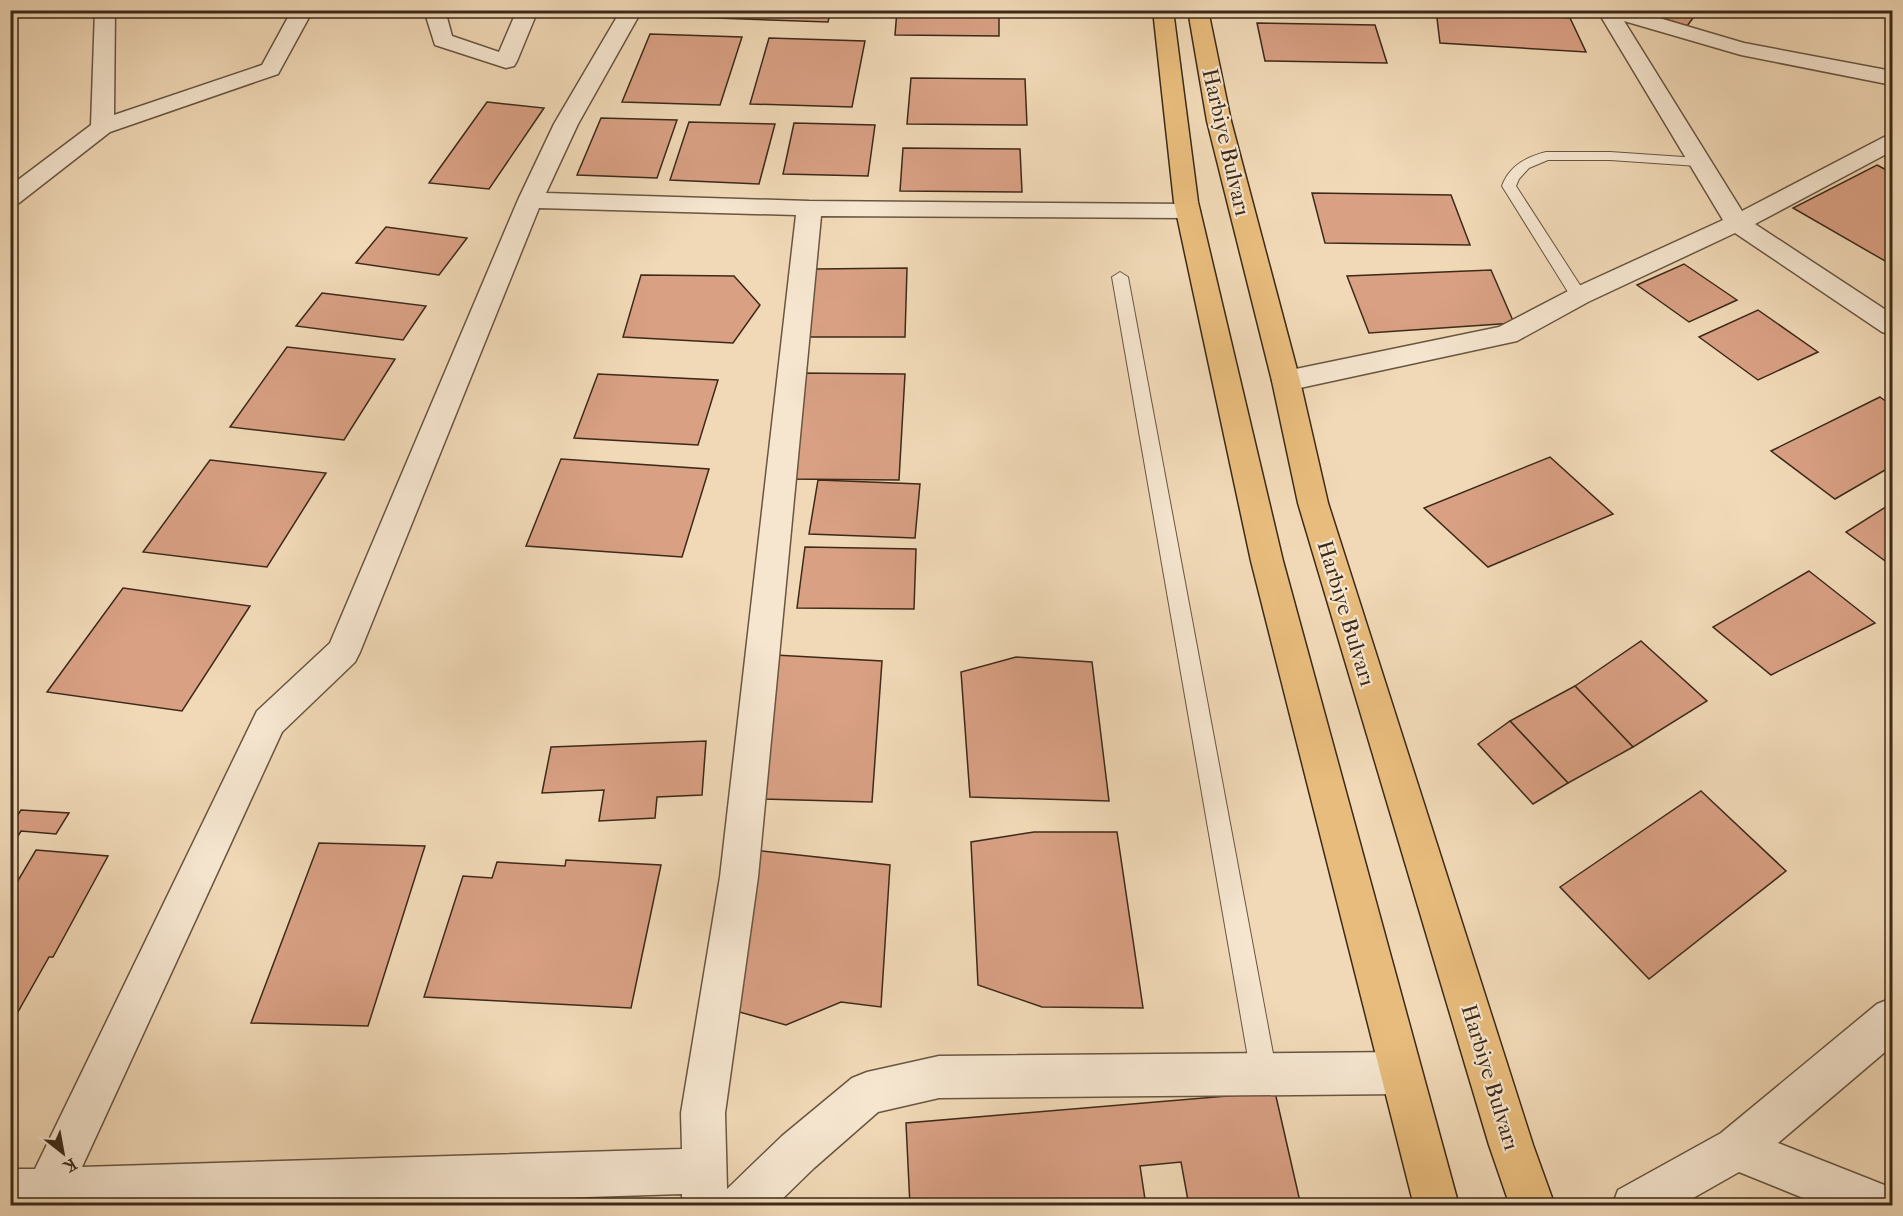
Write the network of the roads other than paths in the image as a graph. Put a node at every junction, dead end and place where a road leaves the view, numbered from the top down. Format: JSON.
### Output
{"nodes":[{"id":1,"x":105,"y":10,"type":"edge"},
{"id":2,"x":303,"y":10,"type":"edge"},
{"id":3,"x":434,"y":10,"type":"edge"},
{"id":4,"x":528,"y":10,"type":"edge"},
{"id":5,"x":632,"y":10,"type":"edge"},
{"id":6,"x":1163,"y":10,"type":"edge"},
{"id":7,"x":1198,"y":10,"type":"edge"},
{"id":8,"x":1607,"y":10,"type":"edge"},
{"id":9,"x":1893,"y":78,"type":"edge"},
{"id":10,"x":102,"y":127,"type":"junction"},
{"id":11,"x":1893,"y":142,"type":"edge"},
{"id":12,"x":1698,"y":162,"type":"junction"},
{"id":13,"x":10,"y":198,"type":"edge"},
{"id":14,"x":530,"y":200,"type":"junction"},
{"id":15,"x":809,"y":208,"type":"junction"},
{"id":16,"x":1188,"y":212,"type":"junction"},
{"id":17,"x":1737,"y":223,"type":"junction"},
{"id":18,"x":1120,"y":277,"type":"dead end"},
{"id":19,"x":1579,"y":296,"type":"junction"},
{"id":20,"x":1893,"y":326,"type":"edge"},
{"id":21,"x":1286,"y":381,"type":"junction"},
{"id":22,"x":1893,"y":1018,"type":"edge"},
{"id":23,"x":1401,"y":1073,"type":"junction"},
{"id":24,"x":1264,"y":1075,"type":"junction"},
{"id":25,"x":1737,"y":1149,"type":"junction"},
{"id":26,"x":705,"y":1188,"type":"edge"},
{"id":27,"x":32,"y":1196,"type":"edge"},
{"id":28,"x":742,"y":1206,"type":"edge"},
{"id":29,"x":1437,"y":1206,"type":"edge"},
{"id":30,"x":1533,"y":1206,"type":"edge"},
{"id":31,"x":1634,"y":1206,"type":"edge"},
{"id":32,"x":1881,"y":1206,"type":"edge"}],
"edges":[{"from":1,"to":10,"type":"street"},
{"from":2,"to":10,"type":"street"},
{"from":3,"to":4,"type":"street"},
{"from":5,"to":14,"type":"street"},
{"from":6,"to":16,"type":"main road","name":"Harbiye Bulvarı"},
{"from":7,"to":21,"type":"main road","name":"Harbiye Bulvarı"},
{"from":8,"to":9,"type":"street"},
{"from":8,"to":12,"type":"street"},
{"from":10,"to":13,"type":"street"},
{"from":11,"to":17,"type":"street"},
{"from":12,"to":17,"type":"street"},
{"from":12,"to":19,"type":"lane"},
{"from":14,"to":15,"type":"street"},
{"from":14,"to":27,"type":"street"},
{"from":15,"to":16,"type":"street"},
{"from":15,"to":26,"type":"street"},
{"from":16,"to":23,"type":"main road","name":"Harbiye Bulvarı"},
{"from":17,"to":19,"type":"street"},
{"from":17,"to":20,"type":"street"},
{"from":18,"to":24,"type":"lane"},
{"from":19,"to":21,"type":"street"},
{"from":21,"to":30,"type":"main road","name":"Harbiye Bulvarı"},
{"from":22,"to":25,"type":"street"},
{"from":23,"to":24,"type":"street"},
{"from":23,"to":29,"type":"main road","name":"Harbiye Bulvarı"},
{"from":24,"to":28,"type":"street"},
{"from":25,"to":31,"type":"street"},
{"from":25,"to":32,"type":"street"},
{"from":26,"to":27,"type":"street"}]}
